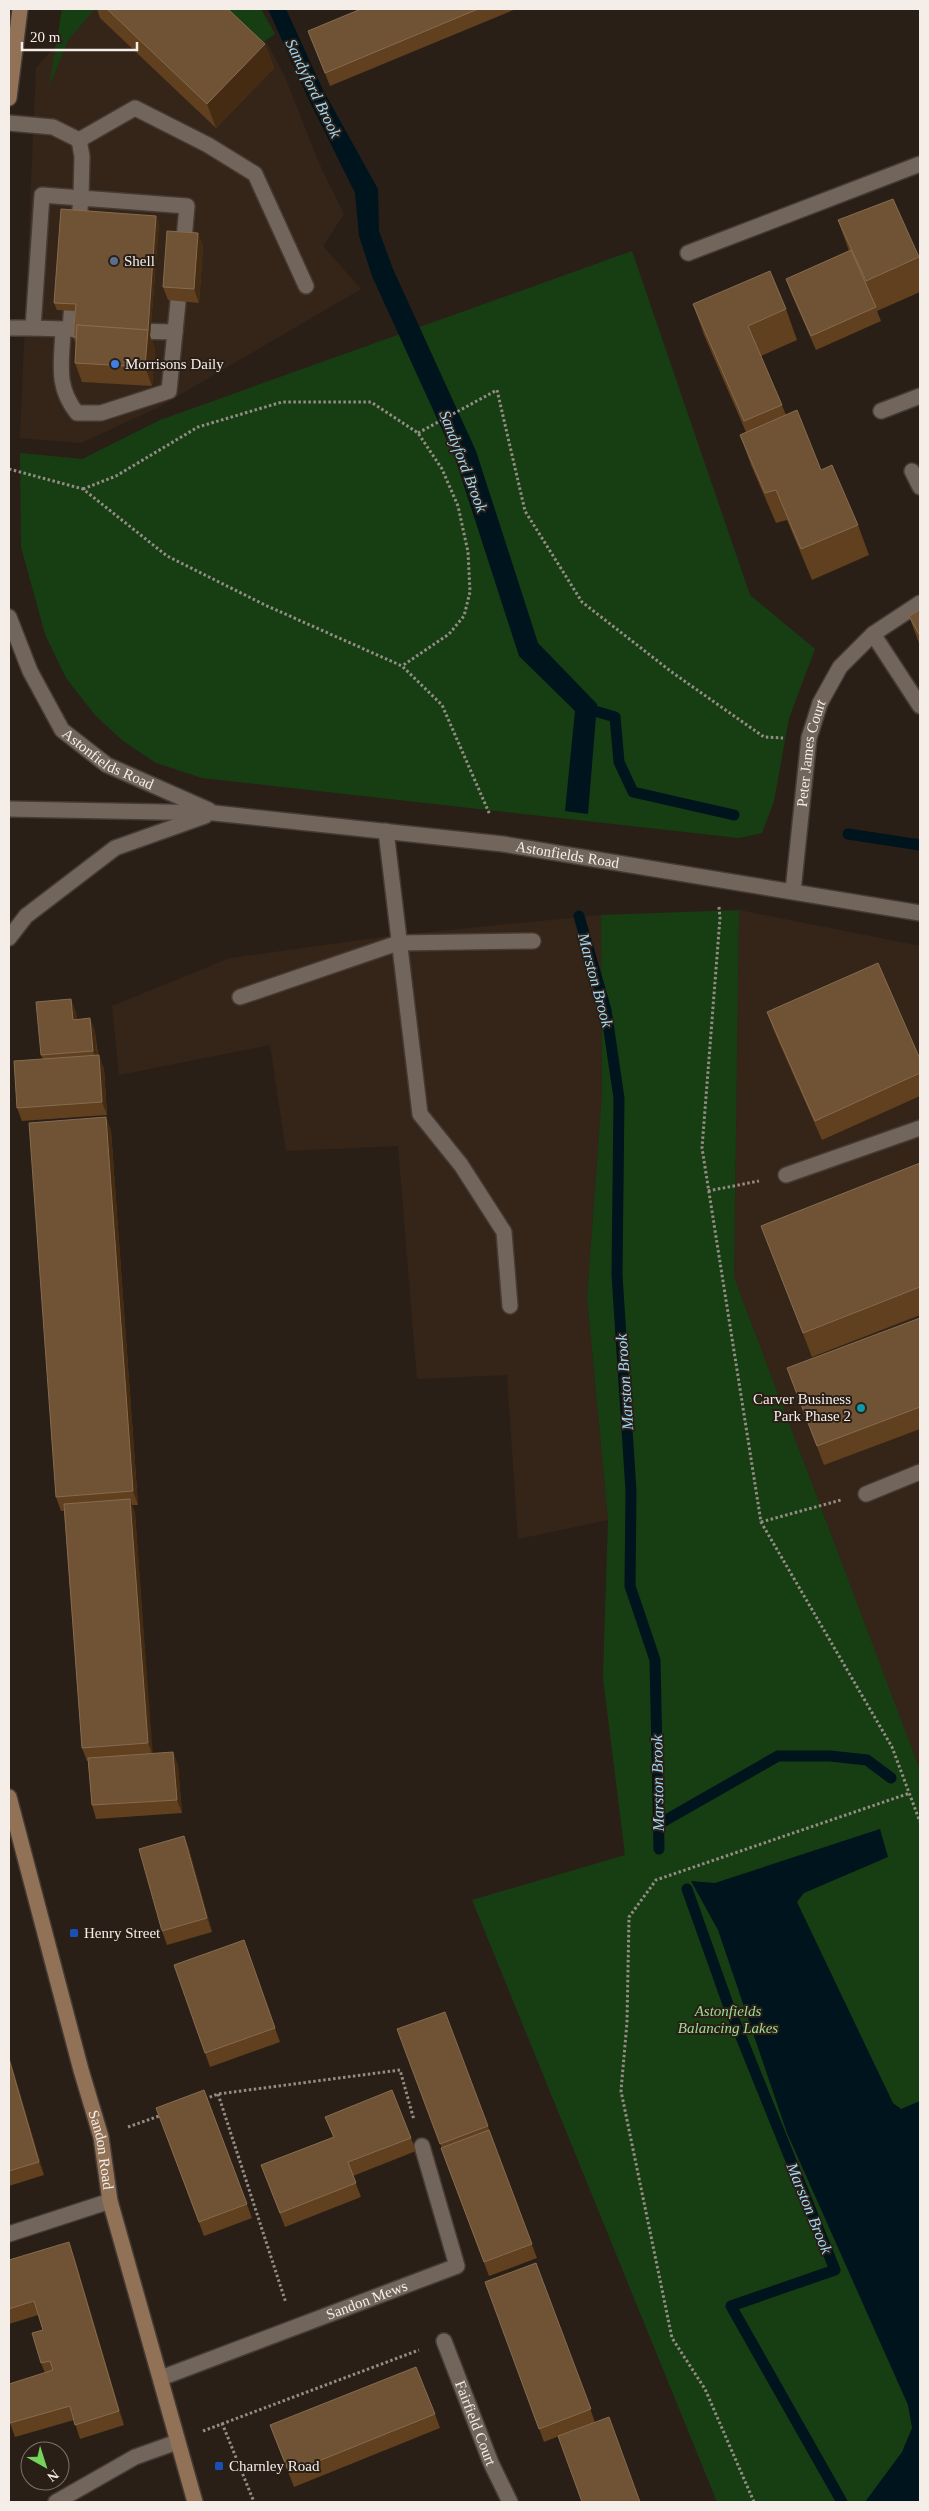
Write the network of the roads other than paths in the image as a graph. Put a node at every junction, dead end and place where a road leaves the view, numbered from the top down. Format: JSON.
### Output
{"nodes":[{"id":1,"x":20,"y":9,"type":"edge"},
{"id":2,"x":9,"y":98,"type":"edge"},
{"id":3,"x":9,"y":123,"type":"edge"},
{"id":4,"x":79,"y":140,"type":"junction"},
{"id":5,"x":919,"y":169,"type":"edge"},
{"id":6,"x":81,"y":198,"type":"junction"},
{"id":7,"x":117,"y":200,"type":"junction"},
{"id":8,"x":153,"y":203,"type":"junction"},
{"id":9,"x":116,"y":218,"type":"edge"},
{"id":10,"x":152,"y":223,"type":"edge"},
{"id":11,"x":77,"y":245,"type":"edge"},
{"id":12,"x":688,"y":253,"type":"dead end"},
{"id":13,"x":74,"y":273,"type":"edge"},
{"id":14,"x":306,"y":286,"type":"dead end"},
{"id":15,"x":146,"y":312,"type":"edge"},
{"id":16,"x":9,"y":328,"type":"edge"},
{"id":17,"x":33,"y":328,"type":"junction"},
{"id":18,"x":66,"y":329,"type":"junction"},
{"id":19,"x":145,"y":332,"type":"junction"},
{"id":20,"x":175,"y":332,"type":"junction"},
{"id":21,"x":920,"y":396,"type":"edge"},
{"id":22,"x":881,"y":410,"type":"dead end"},
{"id":23,"x":912,"y":471,"type":"dead end"},
{"id":24,"x":920,"y":488,"type":"edge"},
{"id":25,"x":920,"y":603,"type":"edge"},
{"id":26,"x":9,"y":617,"type":"edge"},
{"id":27,"x":873,"y":634,"type":"junction"},
{"id":28,"x":920,"y":706,"type":"edge"},
{"id":29,"x":9,"y":809,"type":"edge"},
{"id":30,"x":214,"y":813,"type":"junction"},
{"id":31,"x":386,"y":832,"type":"junction"},
{"id":32,"x":793,"y":891,"type":"junction"},
{"id":33,"x":920,"y":913,"type":"edge"},
{"id":34,"x":9,"y":938,"type":"edge"},
{"id":35,"x":533,"y":941,"type":"dead end"},
{"id":36,"x":398,"y":943,"type":"junction"},
{"id":37,"x":240,"y":997,"type":"dead end"},
{"id":38,"x":920,"y":1128,"type":"edge"},
{"id":39,"x":786,"y":1175,"type":"road end"},
{"id":40,"x":510,"y":1306,"type":"dead end"},
{"id":41,"x":920,"y":1472,"type":"edge"},
{"id":42,"x":866,"y":1494,"type":"road end"},
{"id":43,"x":9,"y":1797,"type":"edge"},
{"id":44,"x":422,"y":2146,"type":"road end"},
{"id":45,"x":110,"y":2201,"type":"junction"},
{"id":46,"x":9,"y":2234,"type":"edge"},
{"id":47,"x":444,"y":2342,"type":"road end"},
{"id":48,"x":160,"y":2378,"type":"junction"},
{"id":49,"x":177,"y":2442,"type":"junction"},
{"id":50,"x":56,"y":2502,"type":"edge"},
{"id":51,"x":195,"y":2502,"type":"edge"},
{"id":52,"x":510,"y":2502,"type":"edge"}],
"edges":[{"from":1,"to":2,"type":"main road"},
{"from":3,"to":4,"type":"street"},
{"from":4,"to":6,"type":"street"},
{"from":4,"to":14,"type":"street"},
{"from":5,"to":12,"type":"street"},
{"from":6,"to":7,"type":"street"},
{"from":6,"to":11,"type":"street"},
{"from":6,"to":17,"type":"street"},
{"from":7,"to":8,"type":"street"},
{"from":7,"to":9,"type":"street"},
{"from":8,"to":10,"type":"street"},
{"from":8,"to":20,"type":"street"},
{"from":13,"to":18,"type":"street"},
{"from":15,"to":19,"type":"street"},
{"from":16,"to":17,"type":"street"},
{"from":17,"to":18,"type":"street"},
{"from":18,"to":19,"type":"street"},
{"from":18,"to":20,"type":"street"},
{"from":19,"to":20,"type":"street"},
{"from":21,"to":22,"type":"street"},
{"from":23,"to":24,"type":"street"},
{"from":25,"to":27,"type":"street","name":"Peter James Court"},
{"from":26,"to":30,"type":"street","name":"Astonfields Road"},
{"from":27,"to":28,"type":"street"},
{"from":27,"to":32,"type":"street","name":"Peter James Court"},
{"from":29,"to":30,"type":"street","name":"Astonfields Road"},
{"from":30,"to":31,"type":"street","name":"Astonfields Road"},
{"from":30,"to":34,"type":"street","name":"Astonfields Road"},
{"from":31,"to":32,"type":"street","name":"Astonfields Road"},
{"from":31,"to":36,"type":"street"},
{"from":32,"to":33,"type":"street","name":"Astonfields Road"},
{"from":35,"to":36,"type":"street"},
{"from":36,"to":37,"type":"street"},
{"from":36,"to":40,"type":"street"},
{"from":38,"to":39,"type":"street"},
{"from":41,"to":42,"type":"street"},
{"from":43,"to":45,"type":"main road","name":"Sandon Road"},
{"from":44,"to":48,"type":"street","name":"Sandon Mews"},
{"from":45,"to":46,"type":"street"},
{"from":45,"to":48,"type":"main road","name":"Sandon Road"},
{"from":47,"to":52,"type":"street","name":"Fairfield Court"},
{"from":48,"to":49,"type":"main road","name":"Sandon Road"},
{"from":49,"to":50,"type":"street"},
{"from":49,"to":51,"type":"main road","name":"Sandon Road"}]}
